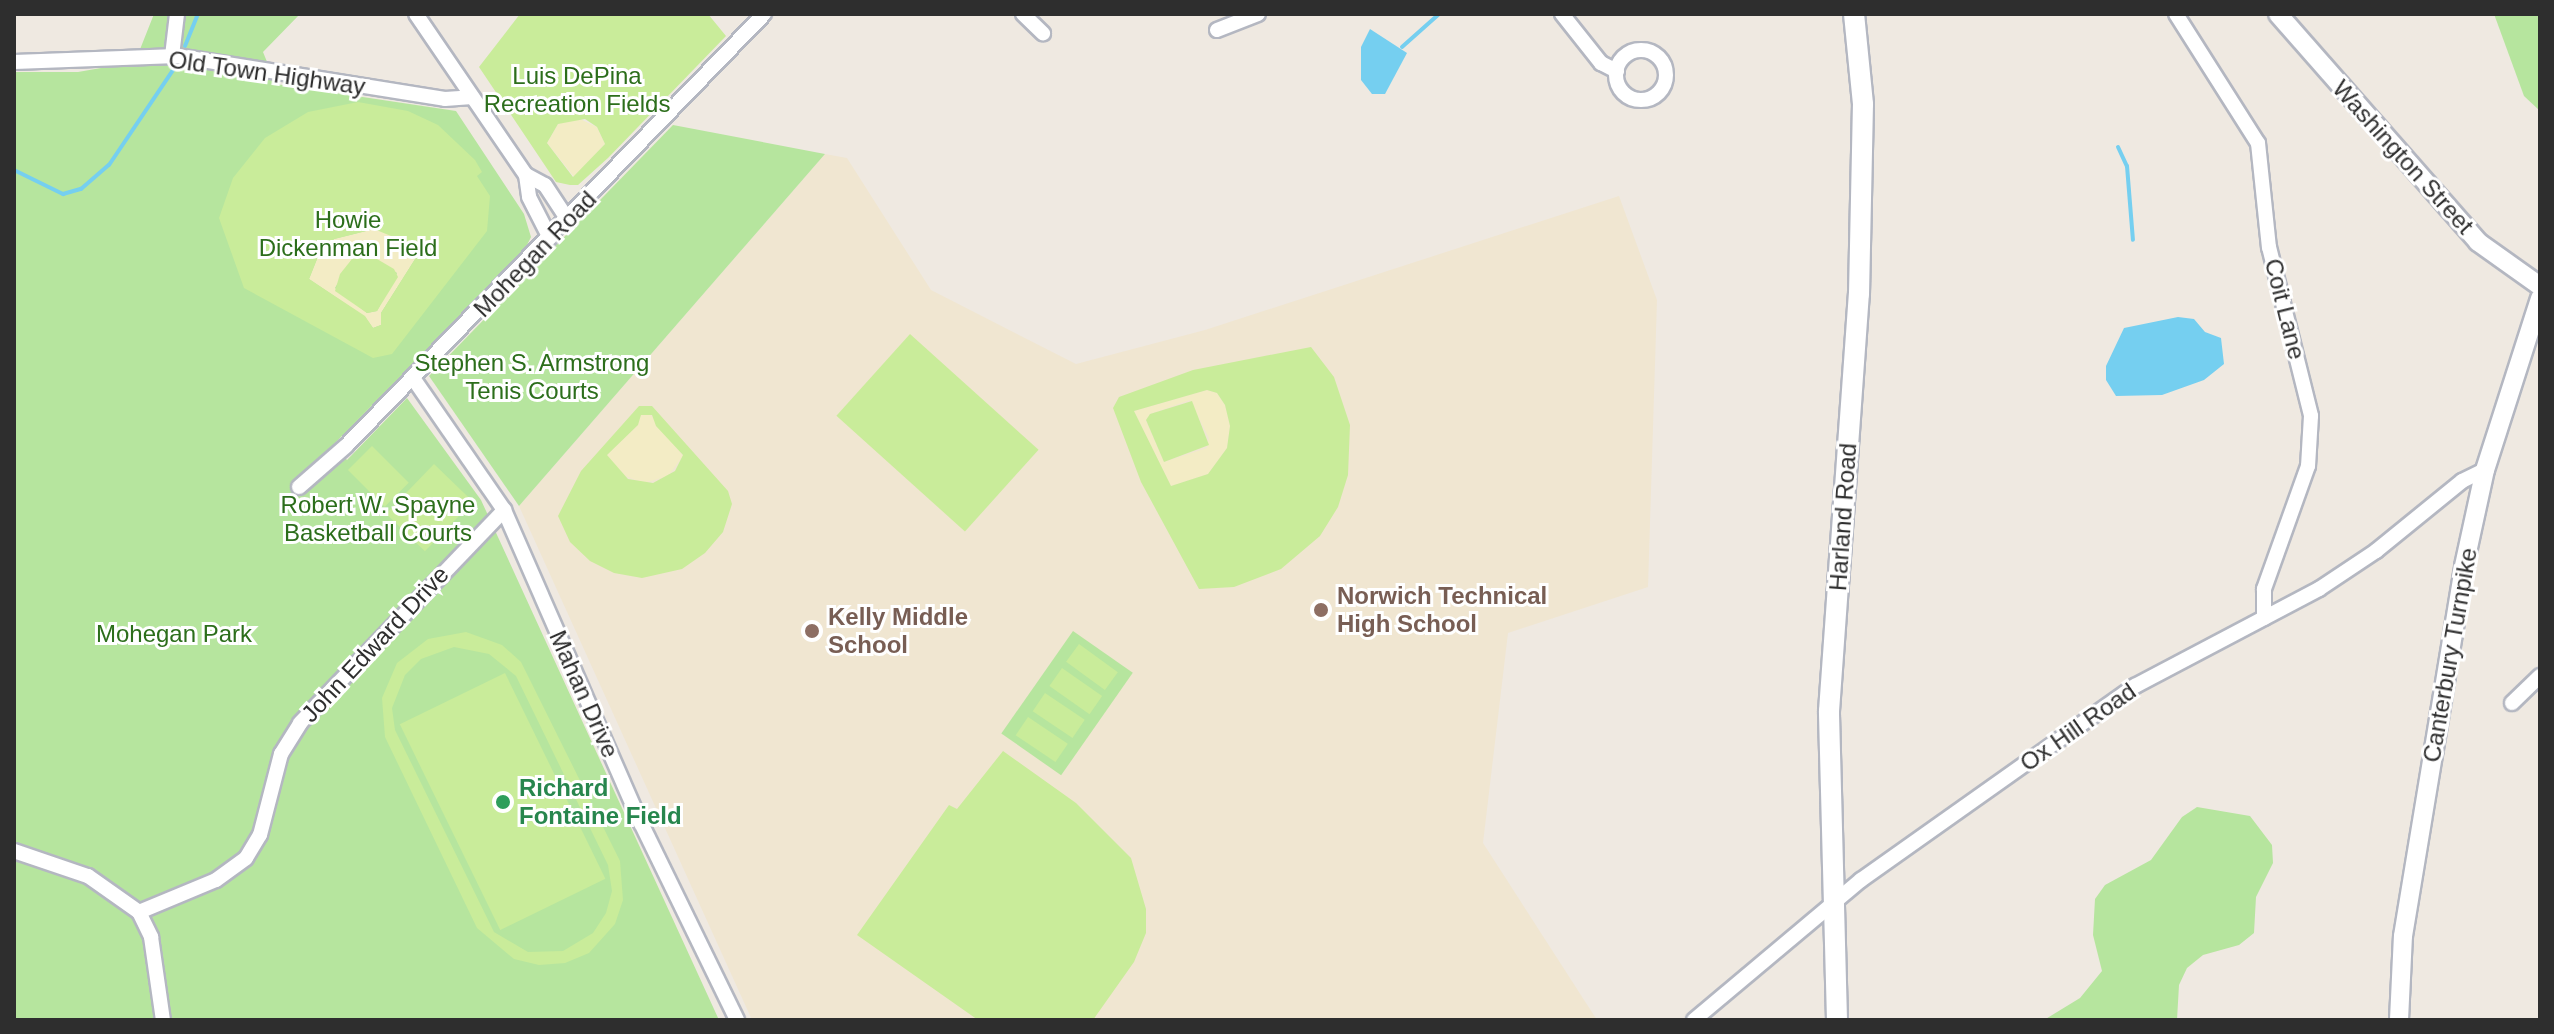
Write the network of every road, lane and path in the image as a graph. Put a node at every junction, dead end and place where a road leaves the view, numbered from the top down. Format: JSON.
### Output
{"nodes":[{"id":1,"x":177,"y":14,"type":"edge"},
{"id":2,"x":416,"y":14,"type":"edge"},
{"id":3,"x":764,"y":14,"type":"edge"},
{"id":4,"x":1023,"y":14,"type":"edge"},
{"id":5,"x":1258,"y":14,"type":"edge"},
{"id":6,"x":1562,"y":14,"type":"edge"},
{"id":7,"x":1854,"y":14,"type":"edge"},
{"id":8,"x":2176,"y":14,"type":"edge"},
{"id":9,"x":2278,"y":14,"type":"edge"},
{"id":10,"x":1217,"y":30,"type":"dead end"},
{"id":11,"x":1043,"y":33,"type":"dead end"},
{"id":12,"x":172,"y":56,"type":"junction"},
{"id":13,"x":14,"y":62,"type":"edge"},
{"id":14,"x":1617,"y":71,"type":"dead end"},
{"id":15,"x":472,"y":97,"type":"junction"},
{"id":16,"x":526,"y":175,"type":"junction"},
{"id":17,"x":568,"y":220,"type":"junction"},
{"id":18,"x":550,"y":238,"type":"junction"},
{"id":19,"x":2540,"y":286,"type":"edge"},
{"id":20,"x":2540,"y":299,"type":"edge"},
{"id":21,"x":413,"y":378,"type":"junction"},
{"id":22,"x":2485,"y":470,"type":"junction"},
{"id":23,"x":299,"y":487,"type":"dead end"},
{"id":24,"x":504,"y":510,"type":"junction"},
{"id":25,"x":2264,"y":618,"type":"junction"},
{"id":26,"x":2540,"y":676,"type":"edge"},
{"id":27,"x":2512,"y":703,"type":"dead end"},
{"id":28,"x":14,"y":851,"type":"edge"},
{"id":29,"x":1832,"y":903,"type":"junction"},
{"id":30,"x":139,"y":912,"type":"junction"},
{"id":31,"x":163,"y":1020,"type":"edge"},
{"id":32,"x":737,"y":1020,"type":"edge"},
{"id":33,"x":1694,"y":1020,"type":"edge"},
{"id":34,"x":1837,"y":1020,"type":"edge"},
{"id":35,"x":2399,"y":1020,"type":"edge"}],
"edges":[{"from":1,"to":12,"type":"street"},
{"from":2,"to":15,"type":"street"},
{"from":3,"to":17,"type":"street","name":"Mohegan Road"},
{"from":4,"to":11,"type":"street"},
{"from":5,"to":10,"type":"street"},
{"from":6,"to":14,"type":"street"},
{"from":7,"to":29,"type":"main road","name":"Harland Road"},
{"from":8,"to":25,"type":"street","name":"Coit Lane"},
{"from":9,"to":19,"type":"street","name":"Washington Street"},
{"from":12,"to":13,"type":"street","name":"Old Town Highway"},
{"from":12,"to":15,"type":"street","name":"Old Town Highway"},
{"from":15,"to":16,"type":"street"},
{"from":16,"to":17,"type":"street"},
{"from":16,"to":18,"type":"street"},
{"from":17,"to":18,"type":"street","name":"Mohegan Road"},
{"from":18,"to":21,"type":"street","name":"Mohegan Road"},
{"from":20,"to":22,"type":"street","name":"Canterbury Turnpike"},
{"from":21,"to":23,"type":"street","name":"Mohegan Road"},
{"from":21,"to":24,"type":"street","name":"Mahan Drive"},
{"from":22,"to":25,"type":"street","name":"Ox Hill Road"},
{"from":22,"to":35,"type":"street","name":"Canterbury Turnpike"},
{"from":24,"to":30,"type":"street","name":"John Edward Drive"},
{"from":24,"to":32,"type":"street","name":"Mahan Drive"},
{"from":25,"to":29,"type":"street","name":"Ox Hill Road"},
{"from":26,"to":27,"type":"street"},
{"from":28,"to":30,"type":"street"},
{"from":29,"to":33,"type":"street","name":"Ox Hill Road"},
{"from":29,"to":34,"type":"main road","name":"Harland Road"},
{"from":30,"to":31,"type":"street"}]}
